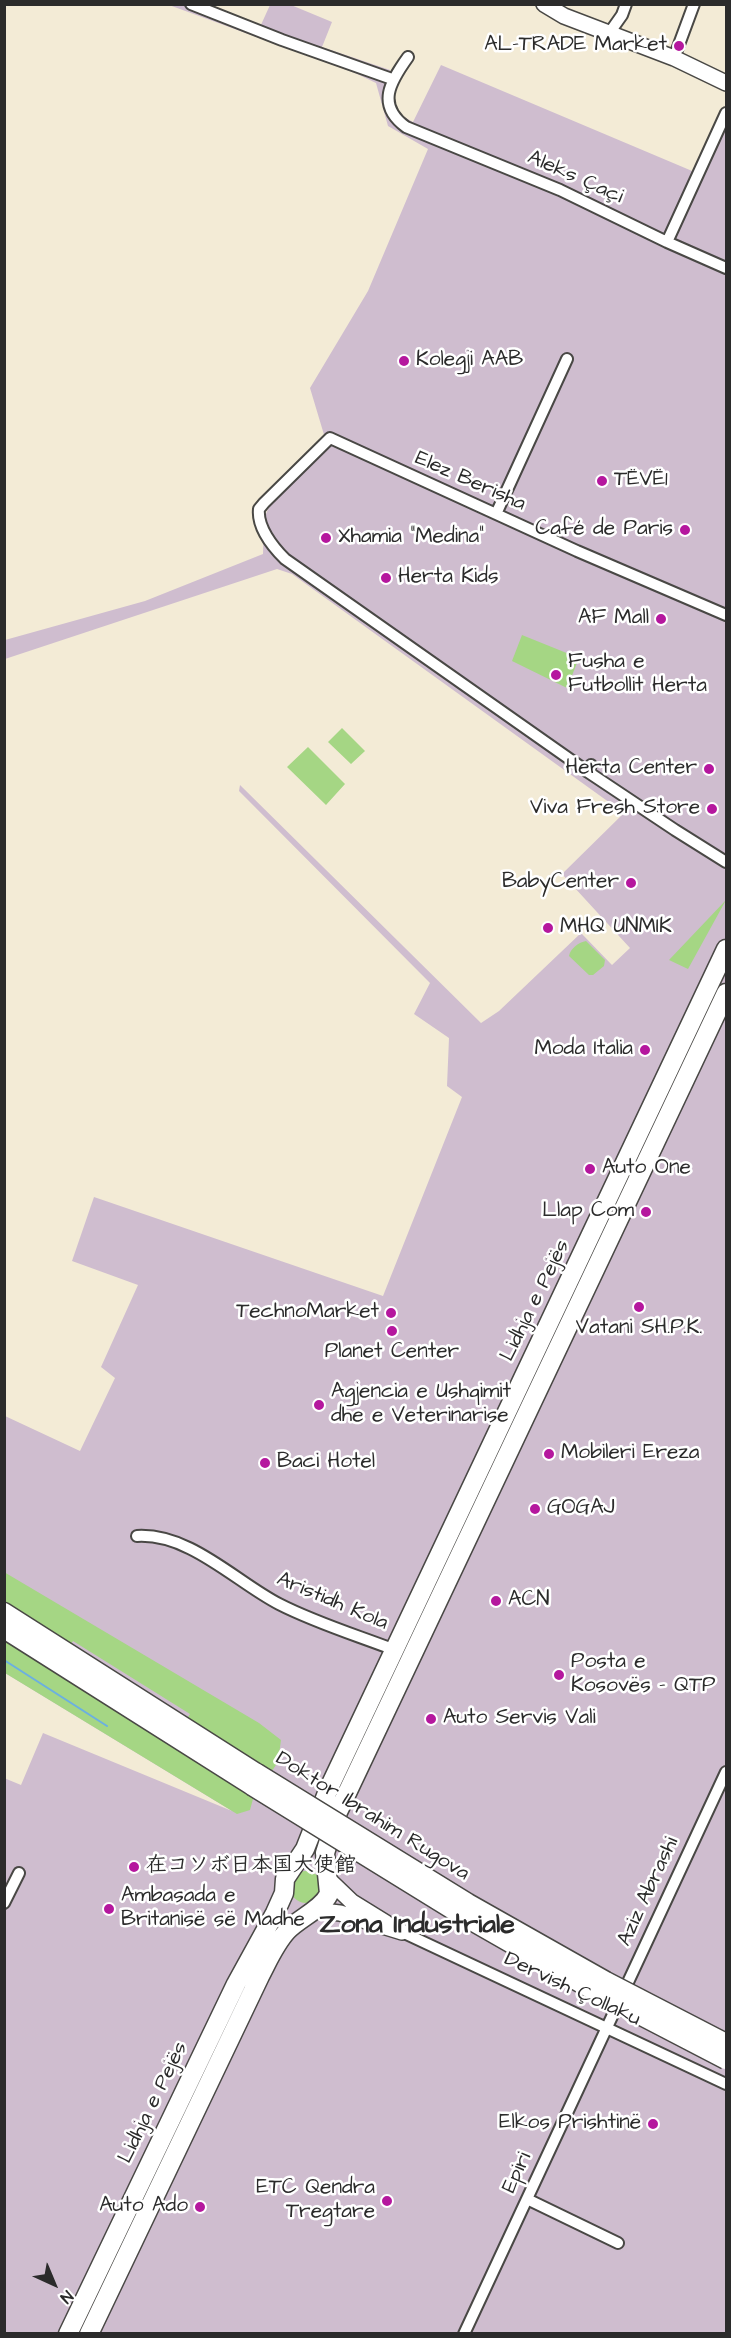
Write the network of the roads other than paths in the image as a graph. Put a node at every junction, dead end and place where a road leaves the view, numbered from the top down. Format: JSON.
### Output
{"nodes":[{"id":1,"x":191,"y":4,"type":"edge"},
{"id":2,"x":544,"y":4,"type":"edge"},
{"id":3,"x":626,"y":4,"type":"edge"},
{"id":4,"x":694,"y":4,"type":"edge"},
{"id":5,"x":610,"y":32,"type":"junction"},
{"id":6,"x":408,"y":57,"type":"dead end"},
{"id":7,"x":674,"y":58,"type":"junction"},
{"id":8,"x":392,"y":79,"type":"junction"},
{"id":9,"x":726,"y":83,"type":"edge"},
{"id":10,"x":726,"y":113,"type":"edge"},
{"id":11,"x":667,"y":242,"type":"junction"},
{"id":12,"x":726,"y":267,"type":"edge"},
{"id":13,"x":567,"y":358,"type":"dead end"},
{"id":14,"x":496,"y":514,"type":"junction"},
{"id":15,"x":726,"y":615,"type":"edge"},
{"id":16,"x":726,"y":861,"type":"edge"},
{"id":17,"x":726,"y":949,"type":"edge"},
{"id":18,"x":726,"y":993,"type":"edge"},
{"id":19,"x":137,"y":1536,"type":"dead end"},
{"id":20,"x":4,"y":1612,"type":"edge"},
{"id":21,"x":4,"y":1629,"type":"edge"},
{"id":22,"x":395,"y":1650,"type":"junction"},
{"id":23,"x":726,"y":1772,"type":"edge"},
{"id":24,"x":255,"y":1780,"type":"junction"},
{"id":25,"x":329,"y":1788,"type":"junction"},
{"id":26,"x":293,"y":1868,"type":"junction"},
{"id":27,"x":18,"y":1873,"type":"dead end"},
{"id":28,"x":327,"y":1877,"type":"junction"},
{"id":29,"x":284,"y":1893,"type":"junction"},
{"id":30,"x":4,"y":1903,"type":"edge"},
{"id":31,"x":312,"y":1910,"type":"junction"},
{"id":32,"x":402,"y":1932,"type":"junction"},
{"id":33,"x":236,"y":1984,"type":"junction"},
{"id":34,"x":608,"y":2028,"type":"junction"},
{"id":35,"x":726,"y":2043,"type":"edge"},
{"id":36,"x":726,"y":2060,"type":"edge"},
{"id":37,"x":726,"y":2084,"type":"edge"},
{"id":38,"x":527,"y":2199,"type":"junction"},
{"id":39,"x":618,"y":2243,"type":"dead end"},
{"id":40,"x":68,"y":2334,"type":"edge"},
{"id":41,"x":89,"y":2334,"type":"edge"},
{"id":42,"x":464,"y":2334,"type":"edge"}],
"edges":[{"from":1,"to":8,"type":"street"},
{"from":2,"to":5,"type":"street"},
{"from":3,"to":5,"type":"street"},
{"from":4,"to":7,"type":"street"},
{"from":5,"to":7,"type":"street"},
{"from":6,"to":8,"type":"street"},
{"from":7,"to":9,"type":"street"},
{"from":8,"to":11,"type":"street","name":"Aleks Çaçi"},
{"from":10,"to":11,"type":"street"},
{"from":11,"to":12,"type":"street","name":"Aleks Çaçi"},
{"from":13,"to":14,"type":"street"},
{"from":14,"to":15,"type":"street","name":"Elez Berisha"},
{"from":14,"to":16,"type":"street","name":"Elez Berisha"},
{"from":17,"to":22,"type":"highway","name":"Lidhja e Pejës"},
{"from":18,"to":28,"type":"highway","name":"Lidhja e Pejës"},
{"from":19,"to":22,"type":"street","name":"Aristidh Kola"},
{"from":20,"to":24,"type":"highway","name":"Doktor Ibrahim Rugova"},
{"from":21,"to":24,"type":"highway","name":"Doktor Ibrahim Rugova"},
{"from":22,"to":25,"type":"highway","name":"Lidhja e Pejës"},
{"from":23,"to":34,"type":"street","name":"Aziz Abrashi"},
{"from":24,"to":35,"type":"highway","name":"Doktor Ibrahim Rugova","bridge":true},
{"from":24,"to":36,"type":"highway","name":"Doktor Ibrahim Rugova","bridge":true},
{"from":25,"to":26,"type":"highway","name":"Lidhja e Pejës"},
{"from":25,"to":33,"type":"highway"},
{"from":26,"to":28,"type":"highway"},
{"from":26,"to":29,"type":"highway","name":"Lidhja e Pejës"},
{"from":27,"to":30,"type":"street"},
{"from":28,"to":31,"type":"highway","name":"Lidhja e Pejës"},
{"from":28,"to":32,"type":"street"},
{"from":29,"to":31,"type":"highway"},
{"from":29,"to":33,"type":"highway","name":"Lidhja e Pejës"},
{"from":31,"to":32,"type":"street"},
{"from":31,"to":41,"type":"highway","name":"Lidhja e Pejës"},
{"from":32,"to":34,"type":"street","name":"Dervish Çollaku"},
{"from":33,"to":40,"type":"highway","name":"Lidhja e Pejës"},
{"from":34,"to":37,"type":"street","name":"Dervish Çollaku"},
{"from":34,"to":38,"type":"street","name":"Epiri"},
{"from":38,"to":39,"type":"street"},
{"from":38,"to":42,"type":"street","name":"Epiri"}]}
